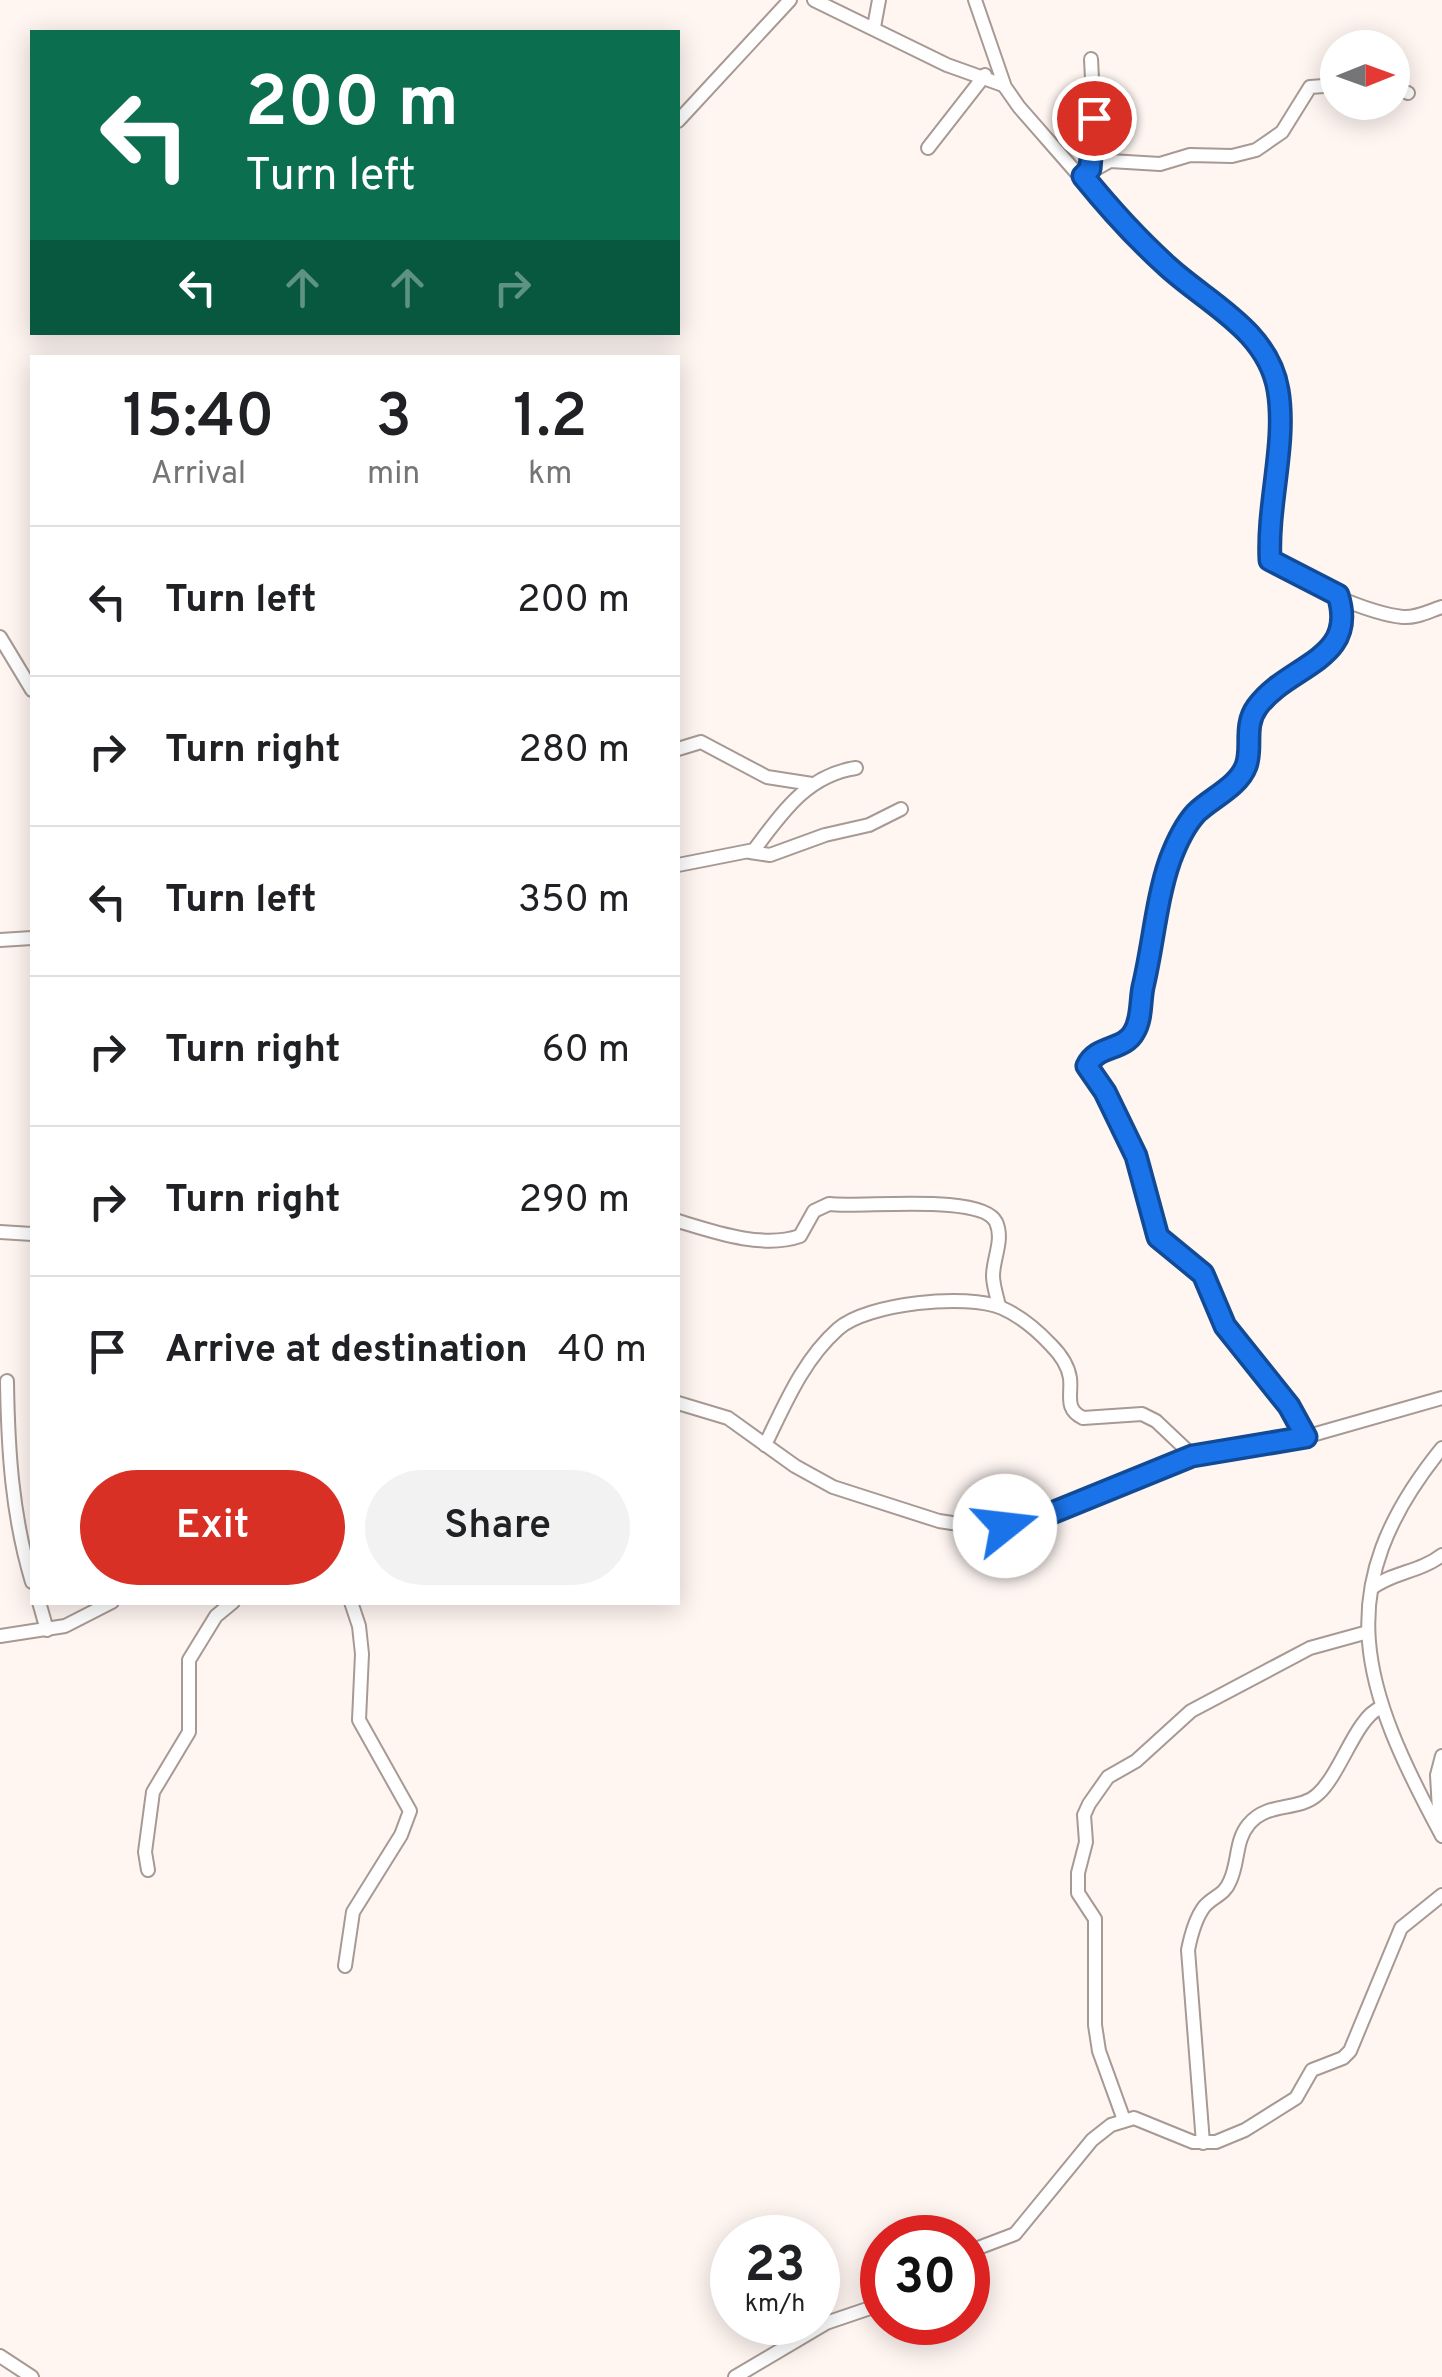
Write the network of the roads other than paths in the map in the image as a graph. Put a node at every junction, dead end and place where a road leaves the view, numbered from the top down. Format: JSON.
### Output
{"nodes":[{"id":1,"x":790,"y":0,"type":"edge"},
{"id":2,"x":814,"y":0,"type":"edge"},
{"id":3,"x":879,"y":0,"type":"edge"},
{"id":4,"x":976,"y":0,"type":"edge"},
{"id":5,"x":874,"y":26,"type":"junction"},
{"id":6,"x":1091,"y":59,"type":"dead end"},
{"id":7,"x":984,"y":75,"type":"junction"},
{"id":8,"x":1005,"y":86,"type":"junction"},
{"id":9,"x":1320,"y":87,"type":"edge"},
{"id":10,"x":680,"y":118,"type":"edge"},
{"id":11,"x":928,"y":148,"type":"dead end"},
{"id":12,"x":1086,"y":172,"type":"junction"},
{"id":13,"x":1338,"y":595,"type":"junction"},
{"id":14,"x":1442,"y":607,"type":"edge"},
{"id":15,"x":0,"y":637,"type":"edge"},
{"id":16,"x":30,"y":687,"type":"edge"},
{"id":17,"x":680,"y":747,"type":"edge"},
{"id":18,"x":856,"y":768,"type":"dead end"},
{"id":19,"x":812,"y":784,"type":"junction"},
{"id":20,"x":901,"y":809,"type":"dead end"},
{"id":21,"x":750,"y":852,"type":"junction"},
{"id":22,"x":680,"y":865,"type":"edge"},
{"id":23,"x":30,"y":938,"type":"edge"},
{"id":24,"x":0,"y":940,"type":"edge"},
{"id":25,"x":680,"y":1222,"type":"edge"},
{"id":26,"x":0,"y":1232,"type":"edge"},
{"id":27,"x":30,"y":1234,"type":"edge"},
{"id":28,"x":999,"y":1306,"type":"junction"},
{"id":29,"x":7,"y":1381,"type":"dead end"},
{"id":30,"x":1442,"y":1398,"type":"edge"},
{"id":31,"x":680,"y":1404,"type":"edge"},
{"id":32,"x":1306,"y":1437,"type":"junction"},
{"id":33,"x":765,"y":1446,"type":"junction"},
{"id":34,"x":1442,"y":1448,"type":"edge"},
{"id":35,"x":1192,"y":1456,"type":"junction"},
{"id":36,"x":1442,"y":1555,"type":"edge"},
{"id":37,"x":30,"y":1575,"type":"edge"},
{"id":38,"x":1372,"y":1588,"type":"junction"},
{"id":39,"x":40,"y":1605,"type":"edge"},
{"id":40,"x":106,"y":1605,"type":"edge"},
{"id":41,"x":229,"y":1605,"type":"edge"},
{"id":42,"x":351,"y":1605,"type":"edge"},
{"id":43,"x":47,"y":1630,"type":"junction"},
{"id":44,"x":1368,"y":1632,"type":"junction"},
{"id":45,"x":0,"y":1636,"type":"edge"},
{"id":46,"x":1380,"y":1708,"type":"junction"},
{"id":47,"x":1442,"y":1756,"type":"edge"},
{"id":48,"x":1441,"y":1834,"type":"edge"},
{"id":49,"x":148,"y":1870,"type":"dead end"},
{"id":50,"x":1442,"y":1896,"type":"edge"},
{"id":51,"x":345,"y":1966,"type":"dead end"},
{"id":52,"x":1124,"y":2120,"type":"junction"},
{"id":53,"x":1203,"y":2142,"type":"junction"},
{"id":54,"x":990,"y":2243,"type":"edge"},
{"id":55,"x":860,"y":2311,"type":"edge"},
{"id":56,"x":0,"y":2356,"type":"edge"},
{"id":57,"x":32,"y":2377,"type":"edge"},
{"id":58,"x":735,"y":2377,"type":"edge"}],
"edges":[{"from":1,"to":10,"type":"street"},
{"from":2,"to":5,"type":"street"},
{"from":3,"to":5,"type":"street"},
{"from":4,"to":8,"type":"street"},
{"from":5,"to":7,"type":"street"},
{"from":6,"to":12,"type":"street"},
{"from":7,"to":8,"type":"street"},
{"from":7,"to":11,"type":"street"},
{"from":8,"to":12,"type":"street"},
{"from":9,"to":12,"type":"street"},
{"from":12,"to":13,"type":"street"},
{"from":13,"to":14,"type":"street"},
{"from":13,"to":32,"type":"street"},
{"from":15,"to":16,"type":"street"},
{"from":17,"to":19,"type":"street"},
{"from":18,"to":19,"type":"street"},
{"from":19,"to":21,"type":"street"},
{"from":20,"to":21,"type":"street"},
{"from":21,"to":22,"type":"street"},
{"from":23,"to":24,"type":"street"},
{"from":25,"to":28,"type":"street"},
{"from":26,"to":27,"type":"street"},
{"from":28,"to":33,"type":"street"},
{"from":28,"to":35,"type":"street"},
{"from":29,"to":37,"type":"street"},
{"from":30,"to":32,"type":"street"},
{"from":31,"to":33,"type":"street"},
{"from":32,"to":35,"type":"street"},
{"from":33,"to":35,"type":"street"},
{"from":34,"to":38,"type":"street"},
{"from":36,"to":38,"type":"street"},
{"from":38,"to":44,"type":"street"},
{"from":39,"to":43,"type":"street"},
{"from":40,"to":43,"type":"street"},
{"from":41,"to":49,"type":"street"},
{"from":42,"to":51,"type":"street"},
{"from":43,"to":45,"type":"street"},
{"from":44,"to":46,"type":"street"},
{"from":44,"to":52,"type":"street"},
{"from":46,"to":48,"type":"street"},
{"from":46,"to":53,"type":"street"},
{"from":47,"to":48,"type":"street"},
{"from":50,"to":53,"type":"street"},
{"from":52,"to":53,"type":"street"},
{"from":52,"to":54,"type":"street"},
{"from":55,"to":58,"type":"street"},
{"from":56,"to":57,"type":"street"}]}
